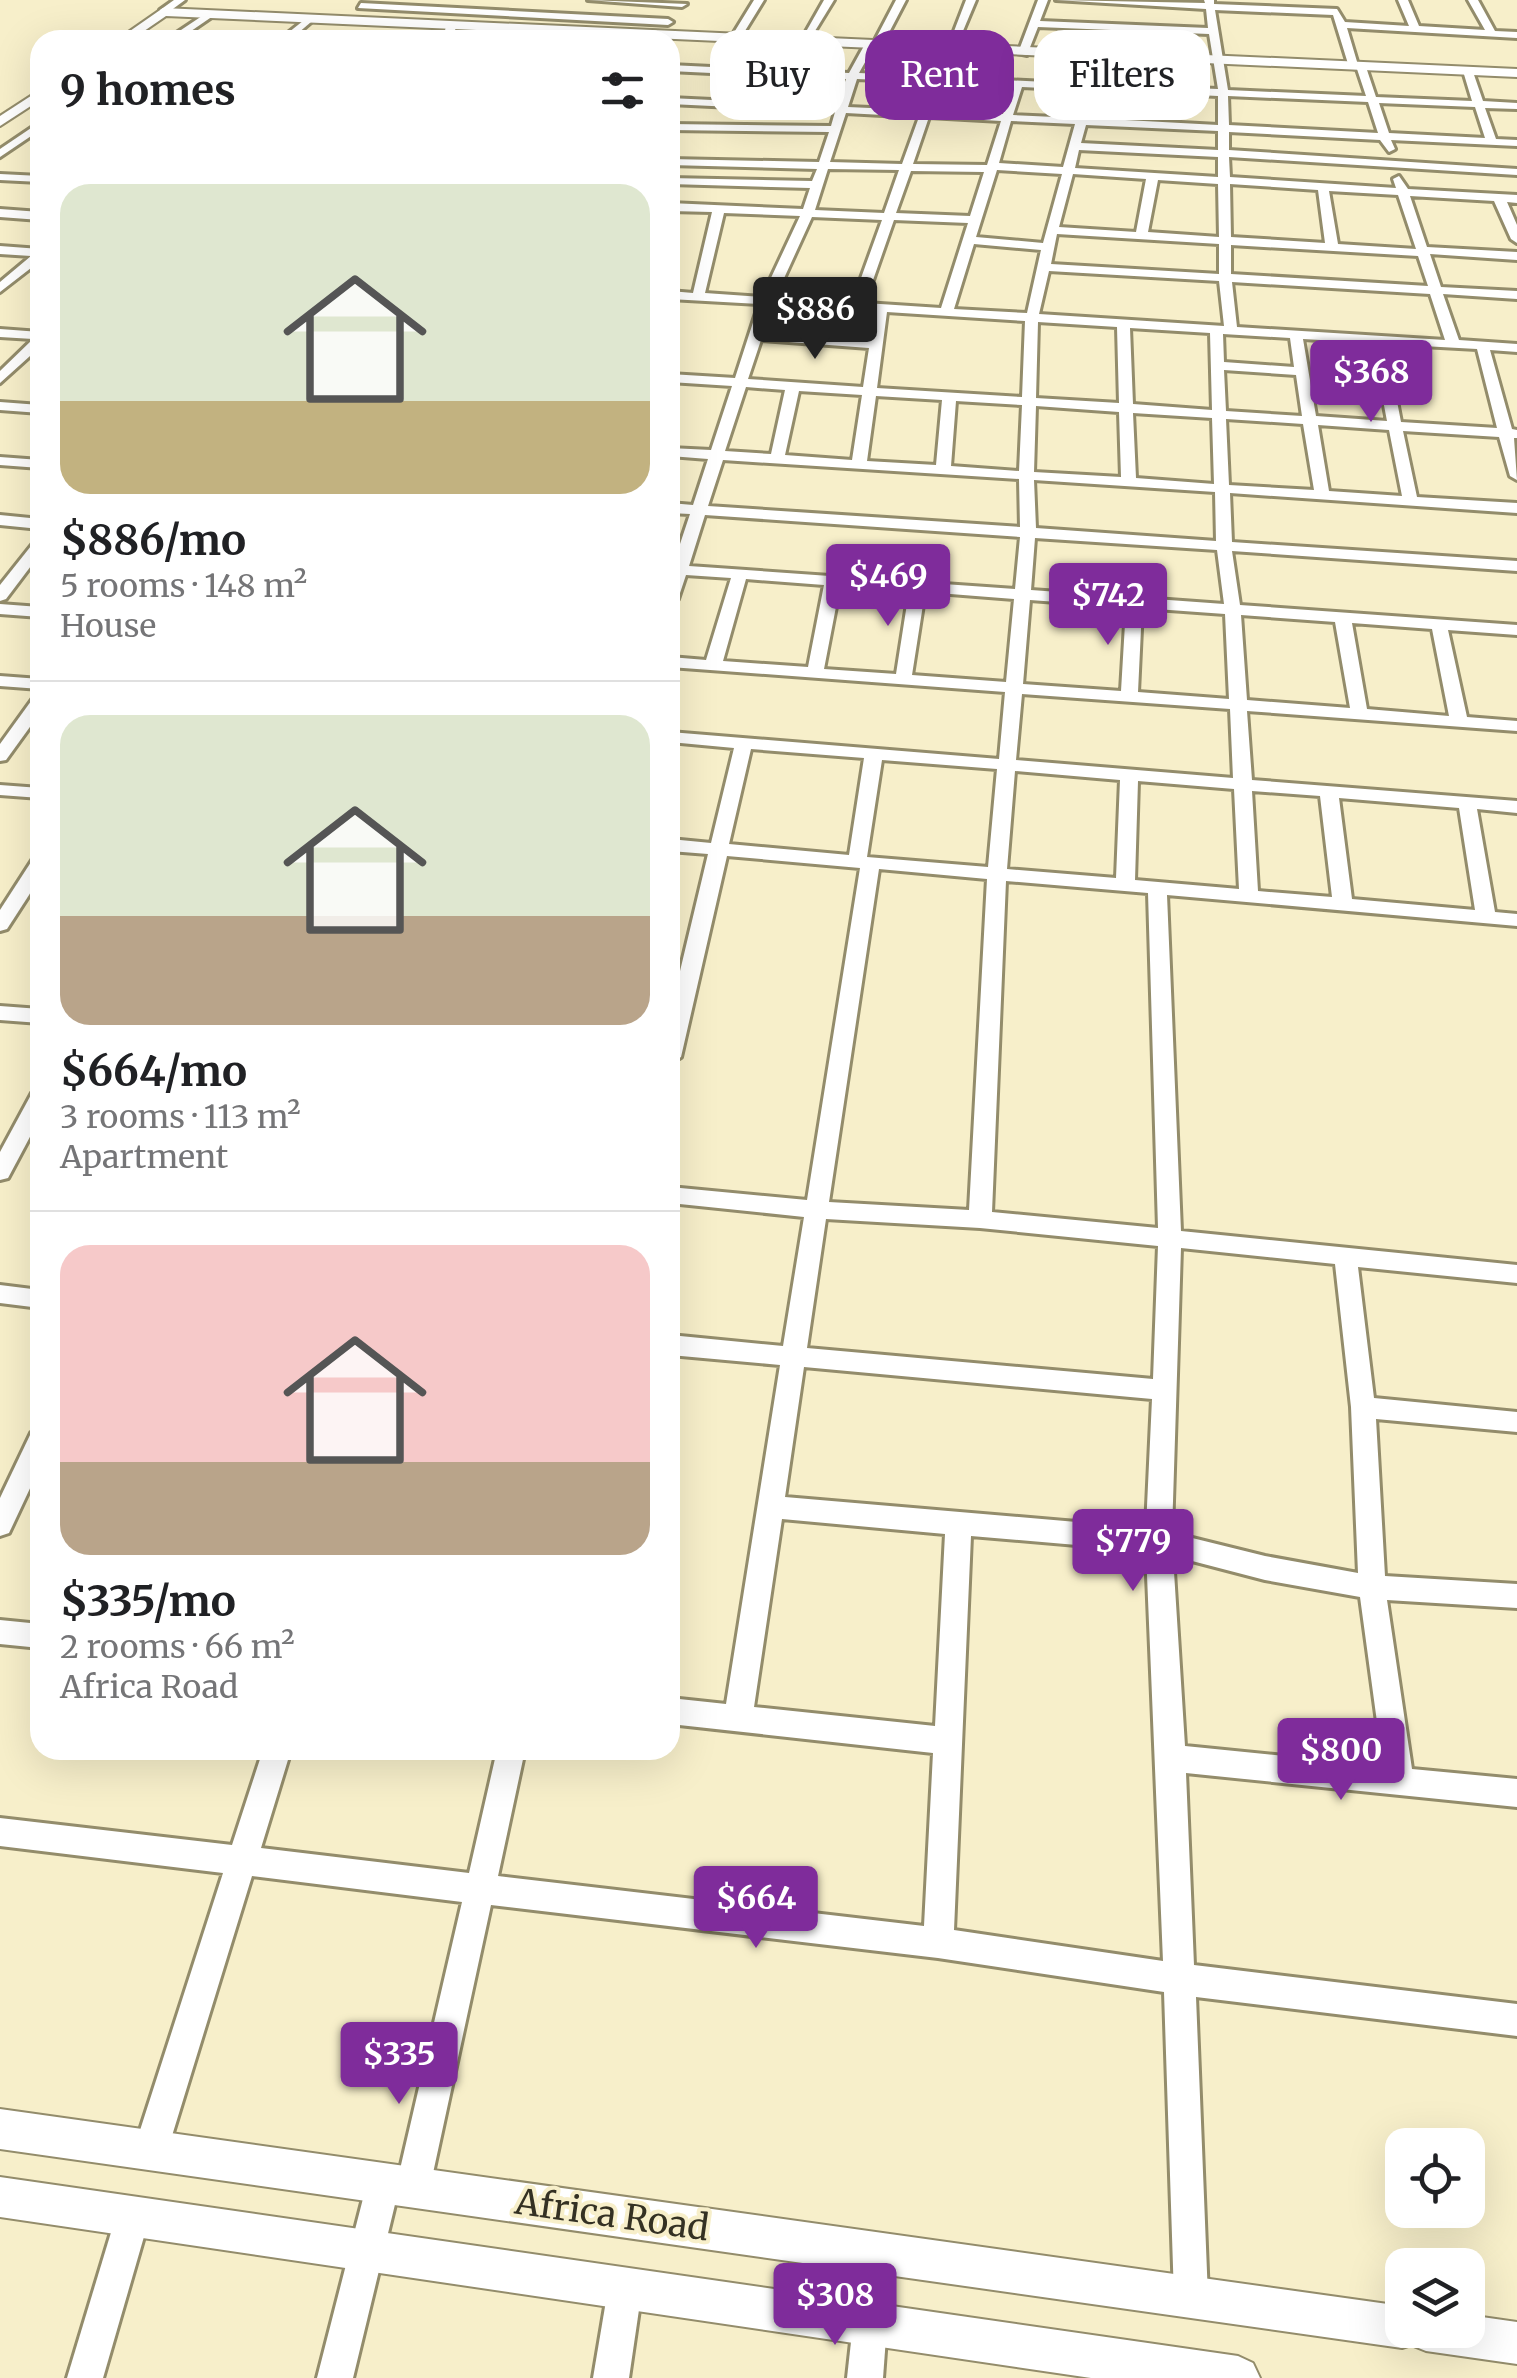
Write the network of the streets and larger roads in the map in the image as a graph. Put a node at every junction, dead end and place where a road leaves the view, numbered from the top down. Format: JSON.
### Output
{"nodes":[{"id":1,"x":180,"y":0,"type":"edge"},
{"id":2,"x":558,"y":0,"type":"edge"},
{"id":3,"x":594,"y":0,"type":"edge"},
{"id":4,"x":759,"y":0,"type":"edge"},
{"id":5,"x":829,"y":0,"type":"edge"},
{"id":6,"x":901,"y":0,"type":"edge"},
{"id":7,"x":972,"y":0,"type":"edge"},
{"id":8,"x":1043,"y":0,"type":"edge"},
{"id":9,"x":1061,"y":0,"type":"edge"},
{"id":10,"x":1332,"y":0,"type":"edge"},
{"id":11,"x":1403,"y":0,"type":"edge"},
{"id":12,"x":1473,"y":0,"type":"edge"},
{"id":13,"x":1115,"y":1,"type":"edge"},
{"id":14,"x":683,"y":2,"type":"edge"},
{"id":15,"x":364,"y":3,"type":"edge"},
{"id":16,"x":1209,"y":3,"type":"edge"},
{"id":17,"x":163,"y":12,"type":"junction"},
{"id":18,"x":1336,"y":12,"type":"junction"},
{"id":19,"x":208,"y":16,"type":"junction"},
{"id":20,"x":551,"y":16,"type":"junction"},
{"id":21,"x":308,"y":20,"type":"junction"},
{"id":22,"x":347,"y":22,"type":"junction"},
{"id":23,"x":668,"y":22,"type":"junction"},
{"id":24,"x":1034,"y":24,"type":"junction"},
{"id":25,"x":1341,"y":25,"type":"junction"},
{"id":26,"x":1414,"y":29,"type":"junction"},
{"id":27,"x":137,"y":30,"type":"edge"},
{"id":28,"x":186,"y":30,"type":"edge"},
{"id":29,"x":296,"y":30,"type":"edge"},
{"id":30,"x":421,"y":30,"type":"edge"},
{"id":31,"x":544,"y":30,"type":"edge"},
{"id":32,"x":662,"y":30,"type":"edge"},
{"id":33,"x":741,"y":30,"type":"edge"},
{"id":34,"x":810,"y":30,"type":"edge"},
{"id":35,"x":883,"y":30,"type":"edge"},
{"id":36,"x":959,"y":30,"type":"edge"},
{"id":37,"x":1215,"y":31,"type":"junction"},
{"id":38,"x":1492,"y":34,"type":"junction"},
{"id":39,"x":1517,"y":35,"type":"edge"},
{"id":40,"x":680,"y":38,"type":"edge"},
{"id":41,"x":710,"y":39,"type":"edge"},
{"id":42,"x":1346,"y":40,"type":"junction"},
{"id":43,"x":1365,"y":41,"type":"dead end"},
{"id":44,"x":1460,"y":45,"type":"dead end"},
{"id":45,"x":1517,"y":48,"type":"edge"},
{"id":46,"x":1014,"y":53,"type":"edge"},
{"id":47,"x":1023,"y":53,"type":"junction"},
{"id":48,"x":1034,"y":54,"type":"edge"},
{"id":49,"x":865,"y":58,"type":"edge"},
{"id":50,"x":1210,"y":62,"type":"edge"},
{"id":51,"x":1220,"y":62,"type":"junction"},
{"id":52,"x":1358,"y":67,"type":"junction"},
{"id":53,"x":680,"y":68,"type":"edge"},
{"id":54,"x":710,"y":69,"type":"edge"},
{"id":55,"x":1468,"y":72,"type":"junction"},
{"id":56,"x":1517,"y":73,"type":"edge"},
{"id":57,"x":845,"y":75,"type":"edge"},
{"id":58,"x":853,"y":75,"type":"junction"},
{"id":59,"x":865,"y":76,"type":"edge"},
{"id":60,"x":1014,"y":83,"type":"edge"},
{"id":61,"x":1018,"y":83,"type":"junction"},
{"id":62,"x":1034,"y":84,"type":"edge"},
{"id":63,"x":1210,"y":90,"type":"edge"},
{"id":64,"x":1223,"y":91,"type":"junction"},
{"id":65,"x":1014,"y":95,"type":"edge"},
{"id":66,"x":1372,"y":98,"type":"junction"},
{"id":67,"x":845,"y":100,"type":"edge"},
{"id":68,"x":30,"y":101,"type":"edge"},
{"id":69,"x":680,"y":101,"type":"edge"},
{"id":70,"x":710,"y":103,"type":"edge"},
{"id":71,"x":1477,"y":104,"type":"junction"},
{"id":72,"x":1517,"y":106,"type":"edge"},
{"id":73,"x":1014,"y":118,"type":"edge"},
{"id":74,"x":840,"y":120,"type":"edge"},
{"id":75,"x":923,"y":120,"type":"edge"},
{"id":76,"x":1005,"y":120,"type":"edge"},
{"id":77,"x":1082,"y":121,"type":"junction"},
{"id":78,"x":0,"y":122,"type":"edge"},
{"id":79,"x":680,"y":127,"type":"edge"},
{"id":80,"x":1223,"y":128,"type":"junction"},
{"id":81,"x":838,"y":129,"type":"junction"},
{"id":82,"x":30,"y":133,"type":"edge"},
{"id":83,"x":1384,"y":136,"type":"junction"},
{"id":84,"x":1491,"y":141,"type":"junction"},
{"id":85,"x":1517,"y":142,"type":"edge"},
{"id":86,"x":1076,"y":146,"type":"junction"},
{"id":87,"x":30,"y":149,"type":"edge"},
{"id":88,"x":5,"y":150,"type":"edge"},
{"id":89,"x":1224,"y":154,"type":"junction"},
{"id":90,"x":680,"y":162,"type":"edge"},
{"id":91,"x":825,"y":164,"type":"junction"},
{"id":92,"x":1394,"y":164,"type":"junction"},
{"id":93,"x":904,"y":166,"type":"junction"},
{"id":94,"x":991,"y":167,"type":"junction"},
{"id":95,"x":1068,"y":170,"type":"junction"},
{"id":96,"x":1517,"y":172,"type":"edge"},
{"id":97,"x":1153,"y":175,"type":"junction"},
{"id":98,"x":0,"y":177,"type":"edge"},
{"id":99,"x":30,"y":179,"type":"edge"},
{"id":100,"x":1225,"y":180,"type":"junction"},
{"id":101,"x":680,"y":181,"type":"edge"},
{"id":102,"x":818,"y":186,"type":"junction"},
{"id":103,"x":1323,"y":186,"type":"junction"},
{"id":104,"x":1402,"y":191,"type":"junction"},
{"id":105,"x":1499,"y":198,"type":"junction"},
{"id":106,"x":1517,"y":199,"type":"edge"},
{"id":107,"x":680,"y":207,"type":"edge"},
{"id":108,"x":719,"y":208,"type":"junction"},
{"id":109,"x":808,"y":212,"type":"junction"},
{"id":110,"x":0,"y":213,"type":"edge"},
{"id":111,"x":30,"y":215,"type":"edge"},
{"id":112,"x":890,"y":216,"type":"junction"},
{"id":113,"x":975,"y":220,"type":"junction"},
{"id":114,"x":1052,"y":230,"type":"junction"},
{"id":115,"x":1141,"y":236,"type":"junction"},
{"id":116,"x":1517,"y":239,"type":"edge"},
{"id":117,"x":970,"y":240,"type":"junction"},
{"id":118,"x":1226,"y":241,"type":"junction"},
{"id":119,"x":1048,"y":247,"type":"junction"},
{"id":120,"x":1332,"y":248,"type":"junction"},
{"id":121,"x":0,"y":250,"type":"edge"},
{"id":122,"x":1423,"y":252,"type":"junction"},
{"id":123,"x":30,"y":253,"type":"edge"},
{"id":124,"x":1517,"y":256,"type":"edge"},
{"id":125,"x":30,"y":262,"type":"edge"},
{"id":126,"x":1043,"y":267,"type":"junction"},
{"id":127,"x":1225,"y":278,"type":"junction"},
{"id":128,"x":0,"y":288,"type":"edge"},
{"id":129,"x":1436,"y":290,"type":"junction"},
{"id":130,"x":1517,"y":295,"type":"edge"},
{"id":131,"x":680,"y":296,"type":"edge"},
{"id":132,"x":698,"y":297,"type":"junction"},
{"id":133,"x":767,"y":302,"type":"junction"},
{"id":134,"x":857,"y":307,"type":"junction"},
{"id":135,"x":881,"y":309,"type":"junction"},
{"id":136,"x":946,"y":313,"type":"junction"},
{"id":137,"x":1032,"y":318,"type":"junction"},
{"id":138,"x":1123,"y":324,"type":"junction"},
{"id":139,"x":1223,"y":330,"type":"junction"},
{"id":140,"x":0,"y":333,"type":"edge"},
{"id":141,"x":1296,"y":334,"type":"junction"},
{"id":142,"x":756,"y":336,"type":"junction"},
{"id":143,"x":30,"y":337,"type":"edge"},
{"id":144,"x":1378,"y":339,"type":"junction"},
{"id":145,"x":1454,"y":343,"type":"junction"},
{"id":146,"x":876,"y":344,"type":"junction"},
{"id":147,"x":1482,"y":346,"type":"junction"},
{"id":148,"x":30,"y":348,"type":"edge"},
{"id":149,"x":1517,"y":348,"type":"edge"},
{"id":150,"x":1217,"y":366,"type":"junction"},
{"id":151,"x":1301,"y":370,"type":"junction"},
{"id":152,"x":0,"y":379,"type":"edge"},
{"id":153,"x":680,"y":379,"type":"edge"},
{"id":154,"x":740,"y":383,"type":"junction"},
{"id":155,"x":793,"y":387,"type":"junction"},
{"id":156,"x":870,"y":392,"type":"junction"},
{"id":157,"x":949,"y":398,"type":"junction"},
{"id":158,"x":1032,"y":402,"type":"junction"},
{"id":159,"x":0,"y":406,"type":"edge"},
{"id":160,"x":30,"y":408,"type":"edge"},
{"id":161,"x":1124,"y":408,"type":"junction"},
{"id":162,"x":1219,"y":413,"type":"junction"},
{"id":163,"x":1310,"y":420,"type":"junction"},
{"id":164,"x":1394,"y":426,"type":"junction"},
{"id":165,"x":1511,"y":433,"type":"edge"},
{"id":166,"x":680,"y":453,"type":"edge"},
{"id":167,"x":716,"y":456,"type":"junction"},
{"id":168,"x":777,"y":460,"type":"junction"},
{"id":169,"x":0,"y":461,"type":"edge"},
{"id":170,"x":30,"y":463,"type":"edge"},
{"id":171,"x":860,"y":465,"type":"junction"},
{"id":172,"x":943,"y":471,"type":"junction"},
{"id":173,"x":1026,"y":476,"type":"junction"},
{"id":174,"x":1517,"y":476,"type":"edge"},
{"id":175,"x":1130,"y":483,"type":"junction"},
{"id":176,"x":1223,"y":490,"type":"junction"},
{"id":177,"x":1322,"y":495,"type":"junction"},
{"id":178,"x":1410,"y":501,"type":"junction"},
{"id":179,"x":1517,"y":508,"type":"edge"},
{"id":180,"x":680,"y":509,"type":"edge"},
{"id":181,"x":699,"y":510,"type":"junction"},
{"id":182,"x":0,"y":520,"type":"edge"},
{"id":183,"x":30,"y":523,"type":"edge"},
{"id":184,"x":1028,"y":531,"type":"junction"},
{"id":185,"x":1224,"y":546,"type":"junction"},
{"id":186,"x":30,"y":557,"type":"edge"},
{"id":187,"x":680,"y":557,"type":"edge"},
{"id":188,"x":1517,"y":566,"type":"edge"},
{"id":189,"x":680,"y":569,"type":"edge"},
{"id":190,"x":740,"y":573,"type":"junction"},
{"id":191,"x":833,"y":580,"type":"junction"},
{"id":192,"x":918,"y":586,"type":"junction"},
{"id":193,"x":1022,"y":594,"type":"junction"},
{"id":194,"x":0,"y":596,"type":"edge"},
{"id":195,"x":1134,"y":602,"type":"junction"},
{"id":196,"x":0,"y":609,"type":"edge"},
{"id":197,"x":1233,"y":610,"type":"junction"},
{"id":198,"x":30,"y":611,"type":"edge"},
{"id":199,"x":1343,"y":618,"type":"junction"},
{"id":200,"x":1439,"y":625,"type":"junction"},
{"id":201,"x":1517,"y":630,"type":"edge"},
{"id":202,"x":680,"y":663,"type":"edge"},
{"id":203,"x":714,"y":665,"type":"junction"},
{"id":204,"x":816,"y":673,"type":"junction"},
{"id":205,"x":903,"y":680,"type":"junction"},
{"id":206,"x":0,"y":681,"type":"edge"},
{"id":207,"x":30,"y":683,"type":"edge"},
{"id":208,"x":1012,"y":687,"type":"junction"},
{"id":209,"x":1129,"y":696,"type":"junction"},
{"id":210,"x":1239,"y":705,"type":"junction"},
{"id":211,"x":1360,"y":713,"type":"junction"},
{"id":212,"x":30,"y":715,"type":"edge"},
{"id":213,"x":1459,"y":722,"type":"junction"},
{"id":214,"x":1517,"y":726,"type":"edge"},
{"id":215,"x":680,"y":738,"type":"edge"},
{"id":216,"x":744,"y":743,"type":"junction"},
{"id":217,"x":874,"y":754,"type":"junction"},
{"id":218,"x":0,"y":756,"type":"edge"},
{"id":219,"x":1006,"y":765,"type":"junction"},
{"id":220,"x":1129,"y":775,"type":"junction"},
{"id":221,"x":1241,"y":784,"type":"junction"},
{"id":222,"x":0,"y":790,"type":"edge"},
{"id":223,"x":30,"y":792,"type":"edge"},
{"id":224,"x":1329,"y":792,"type":"junction"},
{"id":225,"x":1467,"y":803,"type":"junction"},
{"id":226,"x":1517,"y":806,"type":"edge"},
{"id":227,"x":680,"y":846,"type":"edge"},
{"id":228,"x":720,"y":849,"type":"junction"},
{"id":229,"x":864,"y":862,"type":"junction"},
{"id":230,"x":997,"y":874,"type":"junction"},
{"id":231,"x":30,"y":878,"type":"edge"},
{"id":232,"x":1125,"y":885,"type":"junction"},
{"id":233,"x":1157,"y":888,"type":"junction"},
{"id":234,"x":1249,"y":896,"type":"junction"},
{"id":235,"x":1343,"y":905,"type":"junction"},
{"id":236,"x":1486,"y":918,"type":"junction"},
{"id":237,"x":1517,"y":920,"type":"edge"},
{"id":238,"x":0,"y":924,"type":"edge"},
{"id":239,"x":680,"y":986,"type":"edge"},
{"id":240,"x":0,"y":1013,"type":"edge"},
{"id":241,"x":30,"y":1015,"type":"edge"},
{"id":242,"x":30,"y":1116,"type":"edge"},
{"id":243,"x":0,"y":1172,"type":"edge"},
{"id":244,"x":680,"y":1196,"type":"edge"},
{"id":245,"x":818,"y":1210,"type":"junction"},
{"id":246,"x":980,"y":1219,"type":"junction"},
{"id":247,"x":1170,"y":1239,"type":"junction"},
{"id":248,"x":1345,"y":1254,"type":"junction"},
{"id":249,"x":1517,"y":1274,"type":"edge"},
{"id":250,"x":0,"y":1294,"type":"edge"},
{"id":251,"x":30,"y":1298,"type":"edge"},
{"id":252,"x":680,"y":1346,"type":"edge"},
{"id":253,"x":792,"y":1356,"type":"junction"},
{"id":254,"x":1165,"y":1390,"type":"junction"},
{"id":255,"x":1362,"y":1407,"type":"junction"},
{"id":256,"x":1517,"y":1422,"type":"edge"},
{"id":257,"x":27,"y":1460,"type":"edge"},
{"id":258,"x":770,"y":1507,"type":"junction"},
{"id":259,"x":959,"y":1523,"type":"junction"},
{"id":260,"x":0,"y":1525,"type":"edge"},
{"id":261,"x":1159,"y":1541,"type":"junction"},
{"id":262,"x":1372,"y":1587,"type":"junction"},
{"id":263,"x":1517,"y":1596,"type":"edge"},
{"id":264,"x":0,"y":1632,"type":"edge"},
{"id":265,"x":30,"y":1635,"type":"edge"},
{"id":266,"x":680,"y":1712,"type":"edge"},
{"id":267,"x":738,"y":1718,"type":"junction"},
{"id":268,"x":950,"y":1741,"type":"junction"},
{"id":269,"x":1171,"y":1758,"type":"junction"},
{"id":270,"x":274,"y":1760,"type":"edge"},
{"id":271,"x":509,"y":1760,"type":"edge"},
{"id":272,"x":1398,"y":1778,"type":"junction"},
{"id":273,"x":1517,"y":1792,"type":"edge"},
{"id":274,"x":0,"y":1832,"type":"edge"},
{"id":275,"x":242,"y":1861,"type":"junction"},
{"id":276,"x":481,"y":1887,"type":"junction"},
{"id":277,"x":938,"y":1942,"type":"junction"},
{"id":278,"x":1180,"y":1978,"type":"junction"},
{"id":279,"x":1517,"y":2020,"type":"edge"},
{"id":280,"x":0,"y":2129,"type":"edge"},
{"id":281,"x":150,"y":2152,"type":"junction"},
{"id":282,"x":398,"y":2185,"type":"junction"},
{"id":283,"x":0,"y":2197,"type":"edge"},
{"id":284,"x":133,"y":2216,"type":"junction"},
{"id":285,"x":369,"y":2250,"type":"junction"},
{"id":286,"x":625,"y":2288,"type":"junction"},
{"id":287,"x":1191,"y":2296,"type":"junction"},
{"id":288,"x":870,"y":2324,"type":"junction"},
{"id":289,"x":1385,"y":2324,"type":"edge"},
{"id":290,"x":1485,"y":2338,"type":"edge"},
{"id":291,"x":1517,"y":2343,"type":"edge"},
{"id":292,"x":84,"y":2378,"type":"edge"},
{"id":293,"x":335,"y":2378,"type":"edge"},
{"id":294,"x":611,"y":2378,"type":"edge"},
{"id":295,"x":866,"y":2378,"type":"edge"},
{"id":296,"x":1238,"y":2378,"type":"edge"}],
"edges":[{"from":1,"to":17,"type":"street"},
{"from":2,"to":20,"type":"street"},
{"from":3,"to":14,"type":"street"},
{"from":4,"to":33,"type":"street"},
{"from":5,"to":34,"type":"street"},
{"from":6,"to":35,"type":"street"},
{"from":7,"to":36,"type":"street"},
{"from":8,"to":24,"type":"street"},
{"from":9,"to":13,"type":"street"},
{"from":10,"to":18,"type":"street"},
{"from":11,"to":26,"type":"street"},
{"from":12,"to":38,"type":"street"},
{"from":13,"to":16,"type":"street"},
{"from":14,"to":23,"type":"street"},
{"from":15,"to":20,"type":"street"},
{"from":15,"to":22,"type":"street"},
{"from":16,"to":18,"type":"street"},
{"from":16,"to":37,"type":"street"},
{"from":17,"to":19,"type":"street"},
{"from":17,"to":27,"type":"street"},
{"from":18,"to":25,"type":"street"},
{"from":19,"to":21,"type":"street"},
{"from":19,"to":28,"type":"street"},
{"from":20,"to":23,"type":"street"},
{"from":20,"to":31,"type":"street"},
{"from":21,"to":22,"type":"street"},
{"from":21,"to":29,"type":"street"},
{"from":22,"to":30,"type":"street"},
{"from":23,"to":32,"type":"street"},
{"from":24,"to":37,"type":"street"},
{"from":24,"to":47,"type":"street"},
{"from":25,"to":26,"type":"street"},
{"from":25,"to":42,"type":"street"},
{"from":26,"to":38,"type":"street"},
{"from":37,"to":51,"type":"street"},
{"from":38,"to":39,"type":"street"},
{"from":40,"to":41,"type":"street"},
{"from":42,"to":43,"type":"street"},
{"from":42,"to":52,"type":"street"},
{"from":44,"to":45,"type":"street"},
{"from":46,"to":47,"type":"street"},
{"from":47,"to":48,"type":"street"},
{"from":49,"to":58,"type":"street"},
{"from":50,"to":51,"type":"street"},
{"from":51,"to":52,"type":"street"},
{"from":51,"to":64,"type":"street"},
{"from":52,"to":55,"type":"street"},
{"from":52,"to":66,"type":"street"},
{"from":53,"to":54,"type":"street"},
{"from":55,"to":56,"type":"street"},
{"from":55,"to":71,"type":"street"},
{"from":57,"to":58,"type":"street"},
{"from":58,"to":59,"type":"street"},
{"from":58,"to":67,"type":"street"},
{"from":60,"to":61,"type":"street"},
{"from":61,"to":62,"type":"street"},
{"from":61,"to":65,"type":"street"},
{"from":63,"to":64,"type":"street"},
{"from":64,"to":66,"type":"street"},
{"from":64,"to":80,"type":"street"},
{"from":66,"to":71,"type":"street"},
{"from":66,"to":83,"type":"street"},
{"from":68,"to":78,"type":"street"},
{"from":69,"to":70,"type":"street"},
{"from":71,"to":72,"type":"street"},
{"from":71,"to":84,"type":"street"},
{"from":73,"to":77,"type":"street"},
{"from":74,"to":81,"type":"street"},
{"from":75,"to":93,"type":"street"},
{"from":76,"to":94,"type":"street"},
{"from":77,"to":80,"type":"street"},
{"from":77,"to":86,"type":"street"},
{"from":79,"to":81,"type":"street"},
{"from":80,"to":83,"type":"street"},
{"from":80,"to":89,"type":"street"},
{"from":81,"to":91,"type":"street"},
{"from":82,"to":88,"type":"street"},
{"from":83,"to":84,"type":"street"},
{"from":83,"to":92,"type":"street"},
{"from":84,"to":85,"type":"street"},
{"from":86,"to":89,"type":"street"},
{"from":86,"to":95,"type":"street"},
{"from":87,"to":88,"type":"street"},
{"from":89,"to":92,"type":"street"},
{"from":89,"to":100,"type":"street"},
{"from":90,"to":91,"type":"street"},
{"from":91,"to":93,"type":"street"},
{"from":91,"to":102,"type":"street"},
{"from":92,"to":96,"type":"street"},
{"from":92,"to":104,"type":"street"},
{"from":93,"to":94,"type":"street"},
{"from":93,"to":112,"type":"street"},
{"from":94,"to":95,"type":"street"},
{"from":94,"to":113,"type":"street"},
{"from":95,"to":97,"type":"street"},
{"from":95,"to":114,"type":"street"},
{"from":97,"to":100,"type":"street"},
{"from":97,"to":115,"type":"street"},
{"from":98,"to":99,"type":"street"},
{"from":100,"to":103,"type":"street"},
{"from":100,"to":118,"type":"street"},
{"from":101,"to":102,"type":"street"},
{"from":102,"to":109,"type":"street"},
{"from":103,"to":104,"type":"street"},
{"from":103,"to":120,"type":"street"},
{"from":104,"to":105,"type":"street"},
{"from":104,"to":122,"type":"street"},
{"from":105,"to":106,"type":"street"},
{"from":105,"to":116,"type":"street"},
{"from":107,"to":108,"type":"street"},
{"from":108,"to":109,"type":"street"},
{"from":108,"to":132,"type":"street"},
{"from":109,"to":112,"type":"street"},
{"from":109,"to":133,"type":"street"},
{"from":110,"to":111,"type":"street"},
{"from":112,"to":113,"type":"street"},
{"from":112,"to":134,"type":"street"},
{"from":113,"to":117,"type":"street"},
{"from":114,"to":115,"type":"street"},
{"from":114,"to":119,"type":"street"},
{"from":115,"to":118,"type":"street"},
{"from":117,"to":119,"type":"street"},
{"from":117,"to":136,"type":"street"},
{"from":118,"to":120,"type":"street"},
{"from":118,"to":127,"type":"street"},
{"from":119,"to":126,"type":"street"},
{"from":120,"to":122,"type":"street"},
{"from":121,"to":123,"type":"street"},
{"from":122,"to":124,"type":"street"},
{"from":122,"to":129,"type":"street"},
{"from":125,"to":128,"type":"street"},
{"from":126,"to":127,"type":"street"},
{"from":126,"to":137,"type":"street"},
{"from":127,"to":129,"type":"street"},
{"from":127,"to":139,"type":"street"},
{"from":129,"to":130,"type":"street"},
{"from":129,"to":145,"type":"street"},
{"from":131,"to":132,"type":"street"},
{"from":132,"to":133,"type":"street"},
{"from":133,"to":134,"type":"street"},
{"from":133,"to":142,"type":"street"},
{"from":134,"to":135,"type":"street"},
{"from":135,"to":136,"type":"street"},
{"from":135,"to":146,"type":"street"},
{"from":136,"to":137,"type":"street"},
{"from":137,"to":138,"type":"street"},
{"from":137,"to":158,"type":"street"},
{"from":138,"to":139,"type":"street"},
{"from":138,"to":161,"type":"street"},
{"from":139,"to":141,"type":"street"},
{"from":139,"to":150,"type":"street"},
{"from":140,"to":143,"type":"street"},
{"from":141,"to":144,"type":"street"},
{"from":141,"to":151,"type":"street"},
{"from":142,"to":146,"type":"street"},
{"from":142,"to":154,"type":"street"},
{"from":144,"to":145,"type":"street"},
{"from":144,"to":164,"type":"street"},
{"from":145,"to":147,"type":"street"},
{"from":146,"to":156,"type":"street"},
{"from":147,"to":149,"type":"street"},
{"from":147,"to":165,"type":"street"},
{"from":148,"to":152,"type":"street"},
{"from":150,"to":151,"type":"street"},
{"from":150,"to":162,"type":"street"},
{"from":151,"to":163,"type":"street"},
{"from":153,"to":154,"type":"street"},
{"from":154,"to":155,"type":"street"},
{"from":154,"to":167,"type":"street"},
{"from":155,"to":156,"type":"street"},
{"from":155,"to":168,"type":"street"},
{"from":156,"to":157,"type":"street"},
{"from":156,"to":171,"type":"street"},
{"from":157,"to":158,"type":"street"},
{"from":157,"to":172,"type":"street"},
{"from":158,"to":161,"type":"street"},
{"from":158,"to":173,"type":"street"},
{"from":159,"to":160,"type":"street"},
{"from":161,"to":162,"type":"street"},
{"from":161,"to":175,"type":"street"},
{"from":162,"to":163,"type":"street"},
{"from":162,"to":176,"type":"street"},
{"from":163,"to":164,"type":"street"},
{"from":163,"to":177,"type":"street"},
{"from":164,"to":165,"type":"street"},
{"from":164,"to":178,"type":"street"},
{"from":165,"to":174,"type":"street"},
{"from":166,"to":167,"type":"street"},
{"from":167,"to":168,"type":"street"},
{"from":167,"to":181,"type":"street"},
{"from":168,"to":171,"type":"street"},
{"from":169,"to":170,"type":"street"},
{"from":171,"to":172,"type":"street"},
{"from":172,"to":173,"type":"street"},
{"from":173,"to":175,"type":"street"},
{"from":173,"to":184,"type":"street"},
{"from":175,"to":176,"type":"street"},
{"from":176,"to":177,"type":"street"},
{"from":176,"to":185,"type":"street"},
{"from":177,"to":178,"type":"street"},
{"from":178,"to":179,"type":"street"},
{"from":180,"to":181,"type":"street"},
{"from":181,"to":184,"type":"street"},
{"from":181,"to":187,"type":"street"},
{"from":182,"to":183,"type":"street"},
{"from":184,"to":185,"type":"street"},
{"from":184,"to":193,"type":"street"},
{"from":185,"to":188,"type":"street"},
{"from":185,"to":197,"type":"street"},
{"from":186,"to":194,"type":"street"},
{"from":189,"to":190,"type":"street"},
{"from":190,"to":191,"type":"street"},
{"from":190,"to":203,"type":"street"},
{"from":191,"to":192,"type":"street"},
{"from":191,"to":204,"type":"street"},
{"from":192,"to":193,"type":"street"},
{"from":192,"to":205,"type":"street"},
{"from":193,"to":195,"type":"street"},
{"from":193,"to":208,"type":"street"},
{"from":195,"to":197,"type":"street"},
{"from":195,"to":209,"type":"street"},
{"from":196,"to":198,"type":"street"},
{"from":197,"to":199,"type":"street"},
{"from":197,"to":210,"type":"street"},
{"from":199,"to":200,"type":"street"},
{"from":199,"to":211,"type":"street"},
{"from":200,"to":201,"type":"street"},
{"from":200,"to":213,"type":"street"},
{"from":202,"to":203,"type":"street"},
{"from":203,"to":204,"type":"street"},
{"from":204,"to":205,"type":"street"},
{"from":205,"to":208,"type":"street"},
{"from":206,"to":207,"type":"street"},
{"from":208,"to":209,"type":"street"},
{"from":208,"to":219,"type":"street"},
{"from":209,"to":210,"type":"street"},
{"from":210,"to":211,"type":"street"},
{"from":210,"to":221,"type":"street"},
{"from":211,"to":213,"type":"street"},
{"from":212,"to":218,"type":"street"},
{"from":213,"to":214,"type":"street"},
{"from":215,"to":216,"type":"street"},
{"from":216,"to":217,"type":"street"},
{"from":216,"to":228,"type":"street"},
{"from":217,"to":219,"type":"street"},
{"from":217,"to":229,"type":"street"},
{"from":219,"to":220,"type":"street"},
{"from":219,"to":230,"type":"street"},
{"from":220,"to":221,"type":"street"},
{"from":220,"to":232,"type":"street"},
{"from":221,"to":224,"type":"street"},
{"from":221,"to":234,"type":"street"},
{"from":222,"to":223,"type":"street"},
{"from":224,"to":225,"type":"street"},
{"from":224,"to":235,"type":"street"},
{"from":225,"to":226,"type":"street"},
{"from":225,"to":236,"type":"street"},
{"from":227,"to":228,"type":"street"},
{"from":228,"to":229,"type":"street"},
{"from":228,"to":239,"type":"street"},
{"from":229,"to":230,"type":"street"},
{"from":229,"to":245,"type":"street"},
{"from":230,"to":232,"type":"street"},
{"from":230,"to":246,"type":"street"},
{"from":231,"to":238,"type":"street"},
{"from":232,"to":233,"type":"street"},
{"from":233,"to":234,"type":"street"},
{"from":233,"to":247,"type":"street"},
{"from":234,"to":235,"type":"street"},
{"from":235,"to":236,"type":"street"},
{"from":236,"to":237,"type":"street"},
{"from":240,"to":241,"type":"street"},
{"from":242,"to":243,"type":"street"},
{"from":244,"to":245,"type":"street"},
{"from":245,"to":246,"type":"street"},
{"from":245,"to":253,"type":"street"},
{"from":246,"to":247,"type":"street"},
{"from":247,"to":248,"type":"street"},
{"from":247,"to":254,"type":"street"},
{"from":248,"to":249,"type":"street"},
{"from":248,"to":255,"type":"street"},
{"from":250,"to":251,"type":"street"},
{"from":252,"to":253,"type":"street"},
{"from":253,"to":254,"type":"street"},
{"from":253,"to":258,"type":"street"},
{"from":254,"to":261,"type":"street"},
{"from":255,"to":256,"type":"street"},
{"from":255,"to":262,"type":"street"},
{"from":257,"to":260,"type":"street"},
{"from":258,"to":259,"type":"street"},
{"from":258,"to":267,"type":"street"},
{"from":259,"to":261,"type":"street"},
{"from":259,"to":268,"type":"street"},
{"from":261,"to":262,"type":"street"},
{"from":261,"to":269,"type":"street"},
{"from":262,"to":263,"type":"street"},
{"from":262,"to":272,"type":"street"},
{"from":264,"to":265,"type":"street"},
{"from":266,"to":267,"type":"street"},
{"from":267,"to":268,"type":"street"},
{"from":268,"to":277,"type":"street"},
{"from":269,"to":272,"type":"street"},
{"from":269,"to":278,"type":"street"},
{"from":270,"to":275,"type":"street"},
{"from":271,"to":276,"type":"street"},
{"from":272,"to":273,"type":"street"},
{"from":274,"to":275,"type":"street"},
{"from":275,"to":276,"type":"street"},
{"from":275,"to":281,"type":"street"},
{"from":276,"to":277,"type":"street"},
{"from":276,"to":282,"type":"street"},
{"from":277,"to":278,"type":"street"},
{"from":278,"to":279,"type":"street"},
{"from":278,"to":287,"type":"street"},
{"from":280,"to":281,"type":"street","name":"Africa Road"},
{"from":281,"to":282,"type":"street","name":"Africa Road"},
{"from":282,"to":285,"type":"street"},
{"from":282,"to":287,"type":"street","name":"Africa Road"},
{"from":283,"to":284,"type":"street"},
{"from":284,"to":285,"type":"street"},
{"from":284,"to":292,"type":"street"},
{"from":285,"to":286,"type":"street"},
{"from":285,"to":293,"type":"street"},
{"from":286,"to":288,"type":"street"},
{"from":286,"to":294,"type":"street"},
{"from":287,"to":289,"type":"street","name":"Africa Road"},
{"from":288,"to":295,"type":"street"},
{"from":288,"to":296,"type":"street"},
{"from":290,"to":291,"type":"street"}]}
